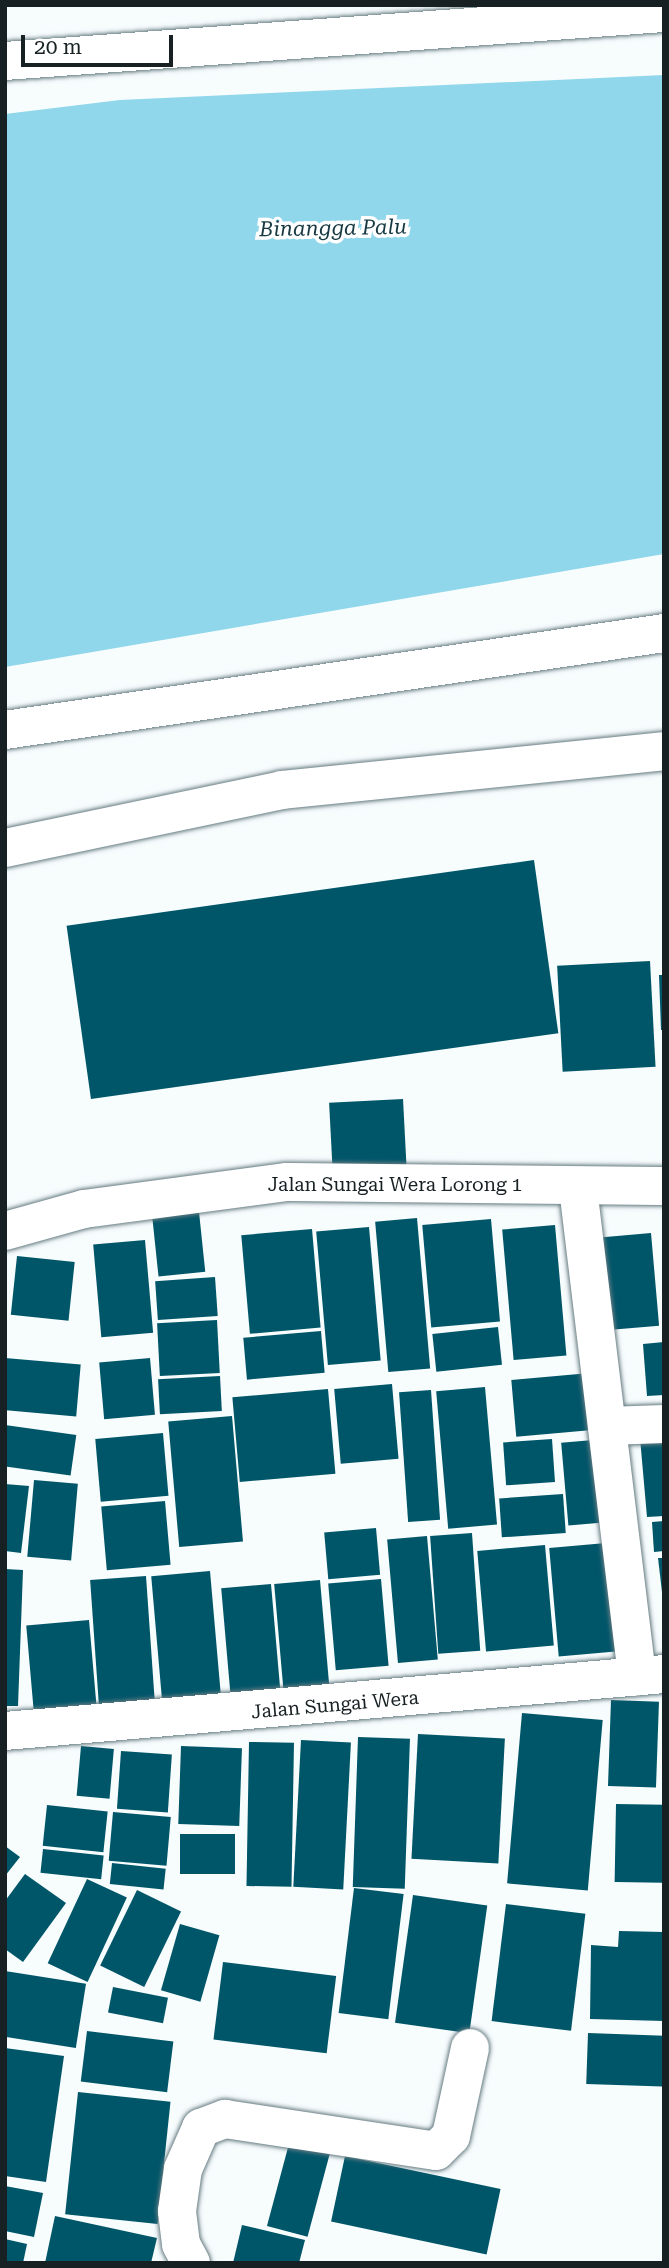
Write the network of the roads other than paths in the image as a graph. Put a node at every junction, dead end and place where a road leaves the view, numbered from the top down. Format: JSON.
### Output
{"nodes":[{"id":1,"x":664,"y":13,"type":"edge"},
{"id":2,"x":5,"y":61,"type":"edge"},
{"id":3,"x":664,"y":633,"type":"edge"},
{"id":4,"x":5,"y":730,"type":"edge"},
{"id":5,"x":664,"y":751,"type":"edge"},
{"id":6,"x":5,"y":848,"type":"edge"},
{"id":7,"x":664,"y":1186,"type":"edge"},
{"id":8,"x":579,"y":1188,"type":"junction"},
{"id":9,"x":5,"y":1231,"type":"edge"},
{"id":10,"x":664,"y":1424,"type":"edge"},
{"id":11,"x":607,"y":1426,"type":"junction"},
{"id":12,"x":650,"y":1675,"type":"edge"},
{"id":13,"x":5,"y":1731,"type":"edge"},
{"id":14,"x":470,"y":2048,"type":"dead end"},
{"id":15,"x":191,"y":2263,"type":"edge"}],
"edges":[{"from":1,"to":2,"type":"street"},
{"from":3,"to":4,"type":"street"},
{"from":5,"to":6,"type":"street"},
{"from":7,"to":8,"type":"street","name":"Jalan Sungai Wera Lorong 1"},
{"from":8,"to":9,"type":"street","name":"Jalan Sungai Wera Lorong 1"},
{"from":8,"to":11,"type":"street"},
{"from":10,"to":11,"type":"street"},
{"from":11,"to":12,"type":"street"},
{"from":12,"to":13,"type":"street","name":"Jalan Sungai Wera"},
{"from":14,"to":15,"type":"street"}]}
